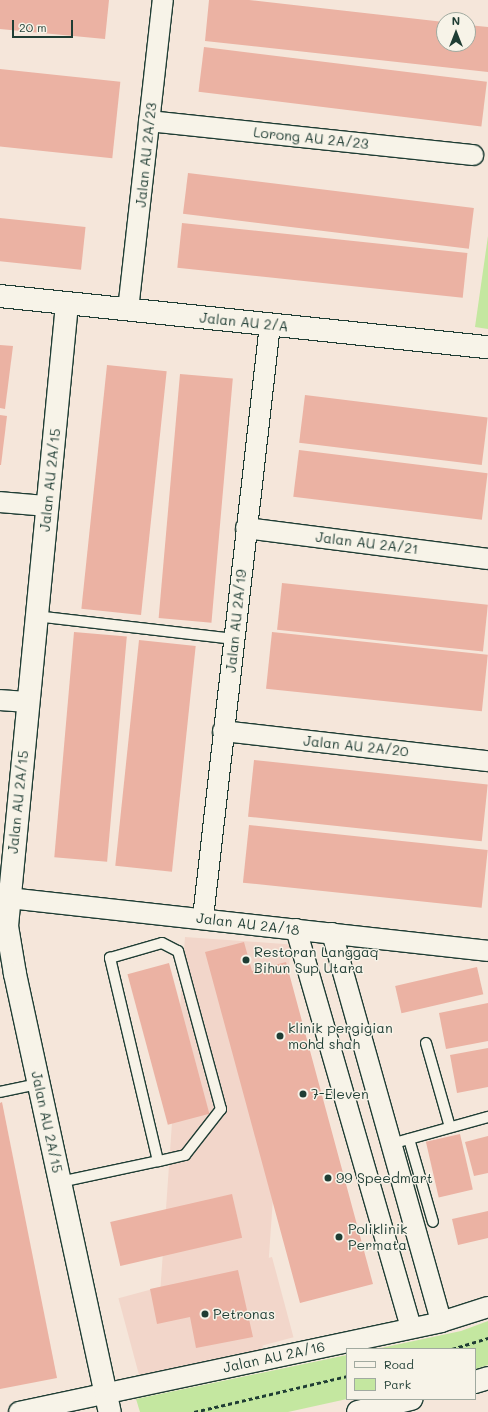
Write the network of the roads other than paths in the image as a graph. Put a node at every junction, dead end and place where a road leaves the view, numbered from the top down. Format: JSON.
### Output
{"nodes":[{"id":1,"x":163,"y":0,"type":"edge"},
{"id":2,"x":149,"y":122,"type":"junction"},
{"id":3,"x":473,"y":154,"type":"dead end"},
{"id":4,"x":0,"y":296,"type":"edge"},
{"id":5,"x":67,"y":304,"type":"junction"},
{"id":6,"x":128,"y":310,"type":"junction"},
{"id":7,"x":270,"y":324,"type":"junction"},
{"id":8,"x":488,"y":347,"type":"edge"},
{"id":9,"x":0,"y":502,"type":"edge"},
{"id":10,"x":47,"y":506,"type":"junction"},
{"id":11,"x":246,"y":528,"type":"junction"},
{"id":12,"x":488,"y":559,"type":"edge"},
{"id":13,"x":36,"y":616,"type":"junction"},
{"id":14,"x":234,"y":639,"type":"junction"},
{"id":15,"x":0,"y":700,"type":"edge"},
{"id":16,"x":28,"y":702,"type":"junction"},
{"id":17,"x":224,"y":731,"type":"junction"},
{"id":18,"x":488,"y":761,"type":"edge"},
{"id":19,"x":9,"y":898,"type":"junction"},
{"id":20,"x":203,"y":918,"type":"junction"},
{"id":21,"x":3,"y":926,"type":"edge"},
{"id":22,"x":296,"y":929,"type":"junction"},
{"id":23,"x":332,"y":933,"type":"junction"},
{"id":24,"x":488,"y":951,"type":"edge"},
{"id":25,"x":426,"y":1042,"type":"dead end"},
{"id":26,"x":38,"y":1084,"type":"junction"},
{"id":27,"x":0,"y":1092,"type":"edge"},
{"id":28,"x":488,"y":1117,"type":"edge"},
{"id":29,"x":450,"y":1128,"type":"junction"},
{"id":30,"x":400,"y":1142,"type":"junction"},
{"id":31,"x":158,"y":1161,"type":"junction"},
{"id":32,"x":60,"y":1182,"type":"junction"},
{"id":33,"x":433,"y":1222,"type":"dead end"},
{"id":34,"x":488,"y":1307,"type":"edge"},
{"id":35,"x":441,"y":1322,"type":"junction"},
{"id":36,"x":411,"y":1328,"type":"junction"},
{"id":37,"x":488,"y":1378,"type":"edge"},
{"id":38,"x":476,"y":1382,"type":"edge"},
{"id":39,"x":407,"y":1400,"type":"edge"},
{"id":40,"x":107,"y":1402,"type":"edge"},
{"id":41,"x":19,"y":1412,"type":"edge"},
{"id":42,"x":358,"y":1412,"type":"edge"}],
"edges":[{"from":1,"to":2,"type":"street","name":"Jalan AU 2A/23"},
{"from":2,"to":3,"type":"street","name":"Lorong AU 2A/23"},
{"from":2,"to":6,"type":"street","name":"Jalan AU 2A/23"},
{"from":4,"to":5,"type":"street","name":"Jalan AU 2/A"},
{"from":5,"to":6,"type":"street","name":"Jalan AU 2/A"},
{"from":5,"to":10,"type":"street","name":"Jalan AU 2A/15"},
{"from":6,"to":7,"type":"street","name":"Jalan AU 2/A"},
{"from":7,"to":8,"type":"street","name":"Jalan AU 2/A"},
{"from":7,"to":11,"type":"street","name":"Jalan AU 2A/19"},
{"from":9,"to":10,"type":"street"},
{"from":10,"to":13,"type":"street","name":"Jalan AU 2A/15"},
{"from":11,"to":12,"type":"street","name":"Jalan AU 2A/21"},
{"from":11,"to":14,"type":"street","name":"Jalan AU 2A/19"},
{"from":13,"to":14,"type":"lane"},
{"from":13,"to":16,"type":"street","name":"Jalan AU 2A/15"},
{"from":14,"to":17,"type":"street","name":"Jalan AU 2A/19"},
{"from":15,"to":16,"type":"street"},
{"from":16,"to":19,"type":"street","name":"Jalan AU 2A/15"},
{"from":17,"to":18,"type":"street","name":"Jalan AU 2A/20"},
{"from":17,"to":20,"type":"street","name":"Jalan AU 2A/19"},
{"from":19,"to":20,"type":"street","name":"Jalan AU 2A/18"},
{"from":19,"to":21,"type":"street","name":"Jalan AU 2A/15"},
{"from":20,"to":22,"type":"street","name":"Jalan AU 2A/18"},
{"from":21,"to":26,"type":"street","name":"Jalan AU 2A/15"},
{"from":22,"to":23,"type":"street","name":"Jalan AU 2A/18"},
{"from":22,"to":36,"type":"street"},
{"from":23,"to":24,"type":"street","name":"Jalan AU 2A/18"},
{"from":23,"to":30,"type":"street"},
{"from":25,"to":29,"type":"lane"},
{"from":26,"to":27,"type":"lane"},
{"from":26,"to":32,"type":"street","name":"Jalan AU 2A/15"},
{"from":28,"to":29,"type":"lane"},
{"from":29,"to":30,"type":"lane"},
{"from":30,"to":33,"type":"lane"},
{"from":30,"to":35,"type":"street"},
{"from":31,"to":31,"type":"lane"},
{"from":31,"to":32,"type":"lane"},
{"from":32,"to":40,"type":"street","name":"Jalan AU 2A/15"},
{"from":34,"to":35,"type":"street","name":"Jalan AU 2A/16"},
{"from":35,"to":36,"type":"street","name":"Jalan AU 2A/16"},
{"from":36,"to":40,"type":"street","name":"Jalan AU 2A/16"},
{"from":37,"to":38,"type":"street"},
{"from":39,"to":42,"type":"street"},
{"from":40,"to":41,"type":"street","name":"Jalan AU 2A/16"}]}
